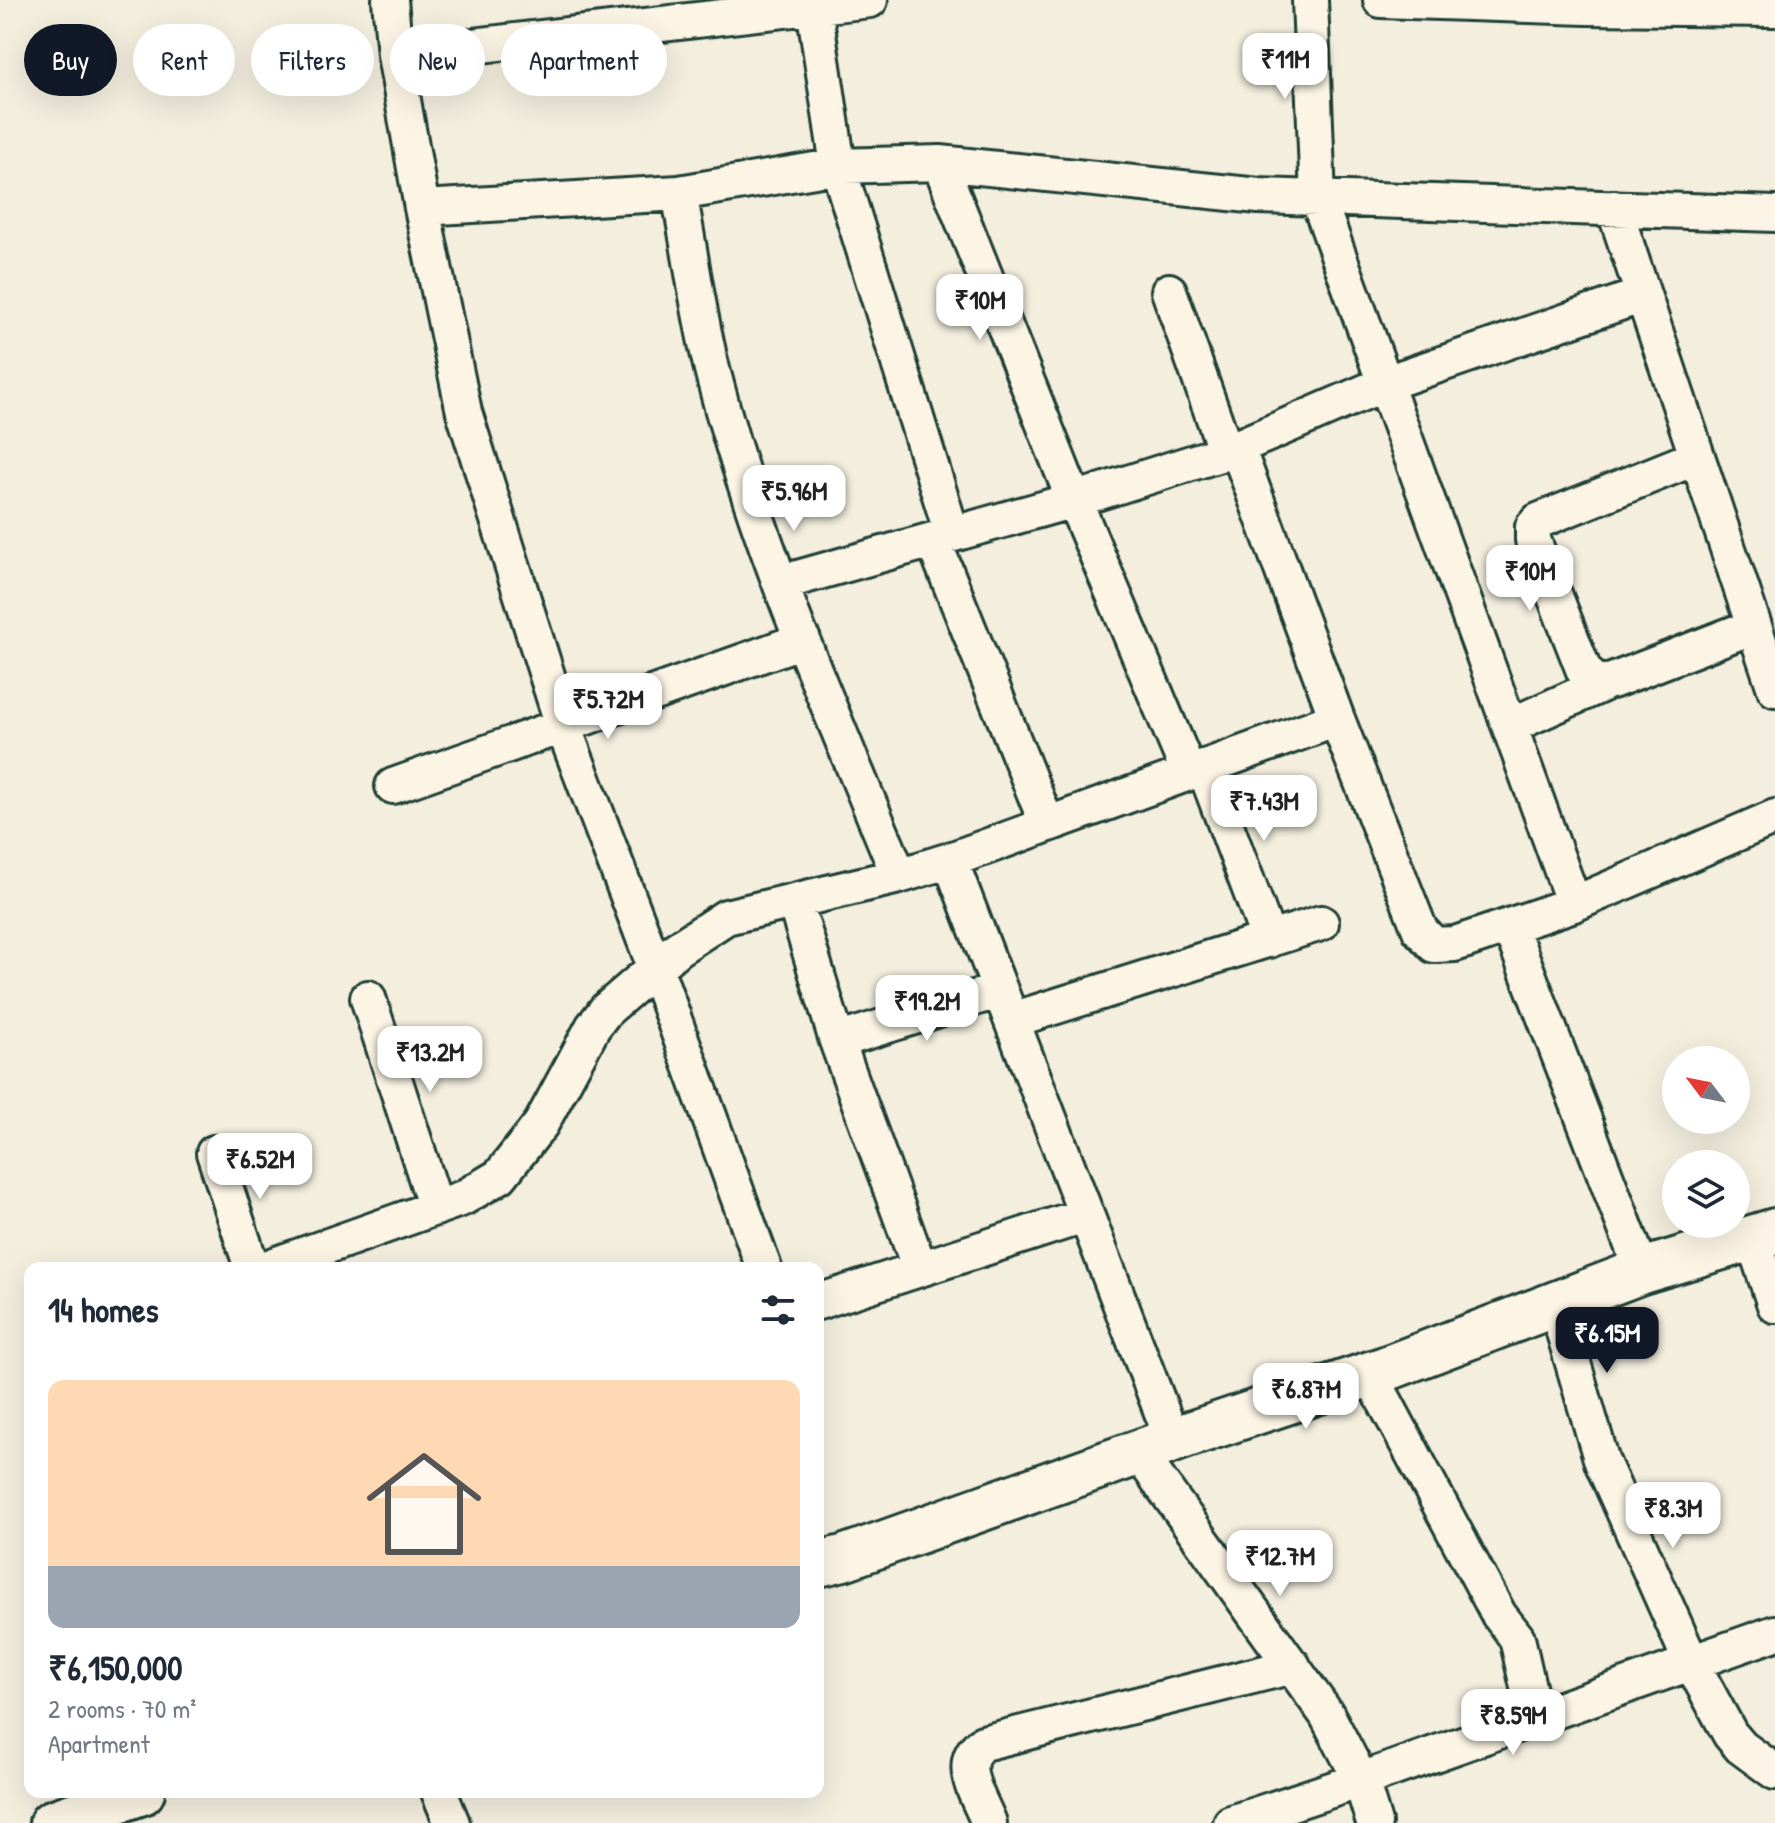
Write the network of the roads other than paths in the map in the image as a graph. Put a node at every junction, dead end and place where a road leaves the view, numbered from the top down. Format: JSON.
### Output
{"nodes":[{"id":1,"x":390,"y":0,"type":"edge"},
{"id":2,"x":870,"y":0,"type":"edge"},
{"id":3,"x":1310,"y":0,"type":"edge"},
{"id":4,"x":1381,"y":0,"type":"edge"},
{"id":5,"x":814,"y":4,"type":"edge"},
{"id":6,"x":1686,"y":4,"type":"edge"},
{"id":7,"x":1775,"y":9,"type":"edge"},
{"id":8,"x":392,"y":24,"type":"edge"},
{"id":9,"x":485,"y":44,"type":"edge"},
{"id":10,"x":402,"y":96,"type":"edge"},
{"id":11,"x":940,"y":163,"type":"junction"},
{"id":12,"x":838,"y":166,"type":"junction"},
{"id":13,"x":679,"y":193,"type":"junction"},
{"id":14,"x":1318,"y":199,"type":"junction"},
{"id":15,"x":422,"y":208,"type":"junction"},
{"id":16,"x":1614,"y":208,"type":"junction"},
{"id":17,"x":1775,"y":214,"type":"edge"},
{"id":18,"x":1169,"y":291,"type":"dead end"},
{"id":19,"x":1643,"y":295,"type":"junction"},
{"id":20,"x":1386,"y":383,"type":"junction"},
{"id":21,"x":1232,"y":450,"type":"junction"},
{"id":22,"x":1697,"y":457,"type":"junction"},
{"id":23,"x":1074,"y":500,"type":"junction"},
{"id":24,"x":943,"y":537,"type":"junction"},
{"id":25,"x":780,"y":583,"type":"junction"},
{"id":26,"x":1754,"y":626,"type":"junction"},
{"id":27,"x":803,"y":640,"type":"junction"},
{"id":28,"x":1603,"y":684,"type":"junction"},
{"id":29,"x":1775,"y":689,"type":"edge"},
{"id":30,"x":1337,"y":719,"type":"junction"},
{"id":31,"x":563,"y":726,"type":"junction"},
{"id":32,"x":1510,"y":726,"type":"junction"},
{"id":33,"x":1196,"y":770,"type":"junction"},
{"id":34,"x":393,"y":786,"type":"dead end"},
{"id":35,"x":1775,"y":817,"type":"edge"},
{"id":36,"x":1047,"y":824,"type":"junction"},
{"id":37,"x":950,"y":860,"type":"junction"},
{"id":38,"x":899,"y":876,"type":"junction"},
{"id":39,"x":795,"y":902,"type":"junction"},
{"id":40,"x":1574,"y":904,"type":"junction"},
{"id":41,"x":1321,"y":923,"type":"dead end"},
{"id":42,"x":1510,"y":927,"type":"junction"},
{"id":43,"x":1269,"y":940,"type":"junction"},
{"id":44,"x":655,"y":967,"type":"junction"},
{"id":45,"x":368,"y":998,"type":"dead end"},
{"id":46,"x":1006,"y":1005,"type":"junction"},
{"id":47,"x":837,"y":1041,"type":"junction"},
{"id":48,"x":214,"y":1153,"type":"dead end"},
{"id":49,"x":436,"y":1208,"type":"junction"},
{"id":50,"x":1086,"y":1215,"type":"junction"},
{"id":51,"x":1764,"y":1235,"type":"edge"},
{"id":52,"x":250,"y":1262,"type":"edge"},
{"id":53,"x":283,"y":1262,"type":"edge"},
{"id":54,"x":762,"y":1262,"type":"edge"},
{"id":55,"x":920,"y":1269,"type":"junction"},
{"id":56,"x":1642,"y":1271,"type":"junction"},
{"id":57,"x":824,"y":1300,"type":"edge"},
{"id":58,"x":1556,"y":1305,"type":"junction"},
{"id":59,"x":1775,"y":1305,"type":"edge"},
{"id":60,"x":1370,"y":1374,"type":"junction"},
{"id":61,"x":1156,"y":1447,"type":"junction"},
{"id":62,"x":824,"y":1563,"type":"edge"},
{"id":63,"x":1775,"y":1633,"type":"edge"},
{"id":64,"x":1691,"y":1662,"type":"junction"},
{"id":65,"x":1293,"y":1666,"type":"junction"},
{"id":66,"x":1535,"y":1718,"type":"junction"},
{"id":67,"x":1775,"y":1772,"type":"edge"},
{"id":68,"x":1361,"y":1780,"type":"junction"},
{"id":69,"x":130,"y":1798,"type":"edge"},
{"id":70,"x":442,"y":1798,"type":"edge"},
{"id":71,"x":96,"y":1815,"type":"edge"},
{"id":72,"x":52,"y":1823,"type":"edge"},
{"id":73,"x":452,"y":1823,"type":"edge"},
{"id":74,"x":989,"y":1823,"type":"edge"},
{"id":75,"x":1231,"y":1823,"type":"edge"},
{"id":76,"x":1374,"y":1823,"type":"edge"}],
"edges":[{"from":1,"to":8,"type":"street"},
{"from":2,"to":5,"type":"street"},
{"from":3,"to":14,"type":"street"},
{"from":4,"to":6,"type":"street"},
{"from":5,"to":9,"type":"street"},
{"from":5,"to":12,"type":"street"},
{"from":6,"to":7,"type":"street"},
{"from":10,"to":15,"type":"street"},
{"from":11,"to":12,"type":"street"},
{"from":11,"to":14,"type":"street"},
{"from":11,"to":23,"type":"street"},
{"from":12,"to":13,"type":"street"},
{"from":12,"to":24,"type":"street"},
{"from":13,"to":15,"type":"street"},
{"from":13,"to":25,"type":"street"},
{"from":14,"to":16,"type":"street"},
{"from":14,"to":20,"type":"street"},
{"from":15,"to":31,"type":"street"},
{"from":16,"to":17,"type":"street"},
{"from":16,"to":19,"type":"street"},
{"from":18,"to":21,"type":"street"},
{"from":19,"to":20,"type":"street"},
{"from":19,"to":22,"type":"street"},
{"from":20,"to":21,"type":"street"},
{"from":20,"to":32,"type":"street"},
{"from":21,"to":23,"type":"street"},
{"from":21,"to":30,"type":"street"},
{"from":22,"to":26,"type":"street"},
{"from":22,"to":28,"type":"street"},
{"from":23,"to":24,"type":"street"},
{"from":23,"to":33,"type":"street"},
{"from":24,"to":25,"type":"street"},
{"from":24,"to":36,"type":"street"},
{"from":25,"to":27,"type":"street"},
{"from":26,"to":28,"type":"street"},
{"from":26,"to":29,"type":"street"},
{"from":27,"to":31,"type":"street"},
{"from":27,"to":38,"type":"street"},
{"from":28,"to":32,"type":"street"},
{"from":30,"to":33,"type":"street"},
{"from":30,"to":42,"type":"street"},
{"from":31,"to":34,"type":"street"},
{"from":31,"to":44,"type":"street"},
{"from":32,"to":40,"type":"street"},
{"from":33,"to":36,"type":"street"},
{"from":33,"to":43,"type":"street"},
{"from":35,"to":40,"type":"street"},
{"from":36,"to":37,"type":"street"},
{"from":37,"to":38,"type":"street"},
{"from":37,"to":46,"type":"street"},
{"from":38,"to":39,"type":"street"},
{"from":39,"to":44,"type":"street"},
{"from":39,"to":47,"type":"street"},
{"from":40,"to":42,"type":"street"},
{"from":41,"to":43,"type":"street"},
{"from":42,"to":56,"type":"street"},
{"from":43,"to":46,"type":"street"},
{"from":44,"to":49,"type":"street"},
{"from":44,"to":54,"type":"street"},
{"from":45,"to":49,"type":"street"},
{"from":46,"to":47,"type":"street"},
{"from":46,"to":50,"type":"street"},
{"from":47,"to":55,"type":"street"},
{"from":48,"to":52,"type":"street"},
{"from":49,"to":53,"type":"street"},
{"from":50,"to":55,"type":"street"},
{"from":50,"to":61,"type":"street"},
{"from":51,"to":56,"type":"street"},
{"from":51,"to":59,"type":"street"},
{"from":55,"to":57,"type":"street"},
{"from":56,"to":58,"type":"street"},
{"from":58,"to":60,"type":"street"},
{"from":58,"to":64,"type":"street"},
{"from":60,"to":61,"type":"street"},
{"from":60,"to":66,"type":"street"},
{"from":61,"to":62,"type":"street"},
{"from":61,"to":65,"type":"street"},
{"from":63,"to":64,"type":"street"},
{"from":64,"to":66,"type":"street"},
{"from":64,"to":67,"type":"street"},
{"from":65,"to":68,"type":"street"},
{"from":65,"to":74,"type":"street"},
{"from":66,"to":68,"type":"street"},
{"from":68,"to":75,"type":"street"},
{"from":68,"to":76,"type":"street"},
{"from":69,"to":71,"type":"street"},
{"from":70,"to":73,"type":"street"},
{"from":71,"to":72,"type":"street"}]}
